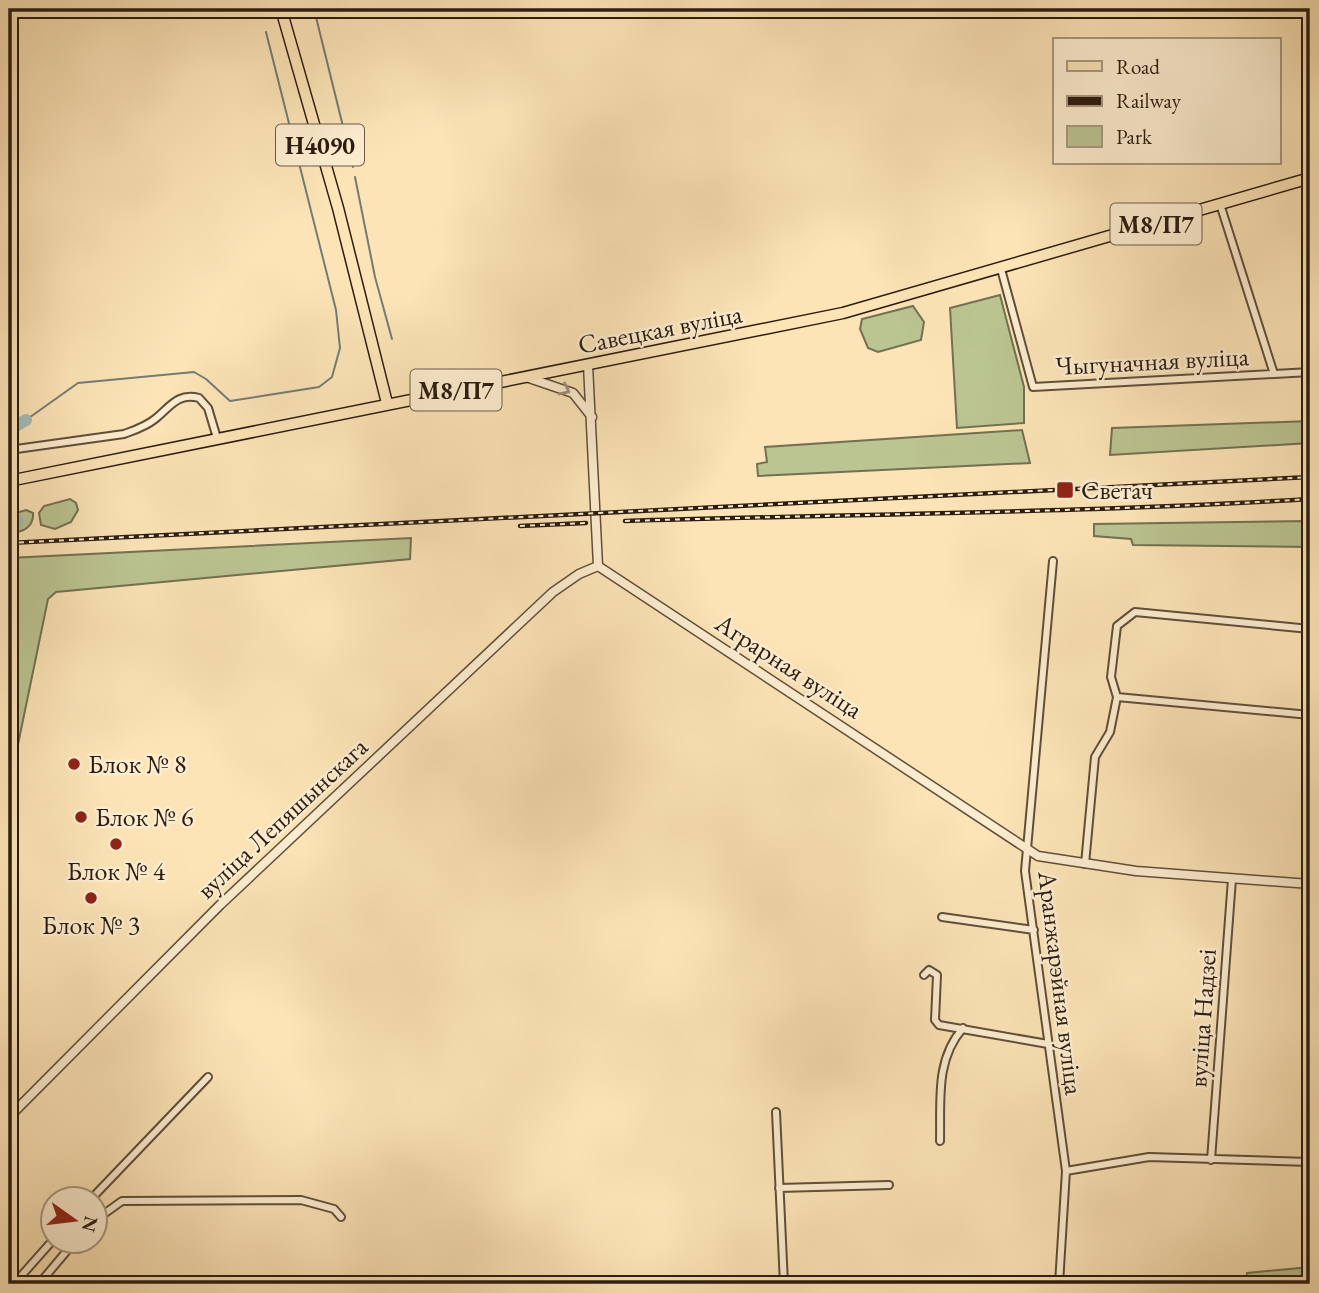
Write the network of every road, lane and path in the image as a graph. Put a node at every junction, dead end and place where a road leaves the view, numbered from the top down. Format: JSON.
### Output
{"nodes":[{"id":1,"x":281,"y":9,"type":"edge"},
{"id":2,"x":1310,"y":178,"type":"edge"},
{"id":3,"x":1220,"y":204,"type":"junction"},
{"id":4,"x":1001,"y":269,"type":"junction"},
{"id":5,"x":588,"y":365,"type":"junction"},
{"id":6,"x":1310,"y":372,"type":"edge"},
{"id":7,"x":1274,"y":374,"type":"junction"},
{"id":8,"x":526,"y":377,"type":"junction"},
{"id":9,"x":387,"y":403,"type":"junction"},
{"id":10,"x":593,"y":419,"type":"junction"},
{"id":11,"x":217,"y":438,"type":"junction"},
{"id":12,"x":9,"y":450,"type":"edge"},
{"id":13,"x":9,"y":481,"type":"edge"},
{"id":14,"x":1053,"y":561,"type":"dead end"},
{"id":15,"x":598,"y":566,"type":"junction"},
{"id":16,"x":1310,"y":629,"type":"edge"},
{"id":17,"x":1117,"y":698,"type":"junction"},
{"id":18,"x":1310,"y":715,"type":"edge"},
{"id":19,"x":1027,"y":851,"type":"junction"},
{"id":20,"x":1085,"y":864,"type":"junction"},
{"id":21,"x":1233,"y":879,"type":"junction"},
{"id":22,"x":1310,"y":884,"type":"edge"},
{"id":23,"x":942,"y":917,"type":"dead end"},
{"id":24,"x":1034,"y":930,"type":"junction"},
{"id":25,"x":925,"y":975,"type":"dead end"},
{"id":26,"x":963,"y":1028,"type":"junction"},
{"id":27,"x":1048,"y":1044,"type":"junction"},
{"id":28,"x":208,"y":1077,"type":"dead end"},
{"id":29,"x":776,"y":1112,"type":"dead end"},
{"id":30,"x":9,"y":1117,"type":"edge"},
{"id":31,"x":940,"y":1141,"type":"dead end"},
{"id":32,"x":1211,"y":1160,"type":"junction"},
{"id":33,"x":1310,"y":1162,"type":"edge"},
{"id":34,"x":1066,"y":1171,"type":"junction"},
{"id":35,"x":106,"y":1184,"type":"edge"},
{"id":36,"x":889,"y":1185,"type":"dead end"},
{"id":37,"x":779,"y":1188,"type":"junction"},
{"id":38,"x":108,"y":1211,"type":"edge"},
{"id":39,"x":341,"y":1217,"type":"dead end"},
{"id":40,"x":41,"y":1254,"type":"edge"},
{"id":41,"x":65,"y":1254,"type":"edge"},
{"id":42,"x":14,"y":1284,"type":"edge"},
{"id":43,"x":38,"y":1284,"type":"edge"},
{"id":44,"x":784,"y":1284,"type":"edge"},
{"id":45,"x":1059,"y":1284,"type":"edge"}],
"edges":[{"from":1,"to":9,"type":"main road","number":"Н4090"},
{"from":2,"to":3,"type":"main road","name":"Савецкая вуліца","number":"М8/П7"},
{"from":3,"to":4,"type":"main road","name":"Савецкая вуліца","number":"М8/П7"},
{"from":3,"to":7,"type":"street"},
{"from":4,"to":5,"type":"main road","name":"Савецкая вуліца","number":"М8/П7"},
{"from":4,"to":7,"type":"street","name":"Чыгуначная вуліца"},
{"from":5,"to":8,"type":"main road","name":"Савецкая вуліца","number":"М8/П7"},
{"from":5,"to":10,"type":"street"},
{"from":6,"to":7,"type":"street","name":"Чыгуначная вуліца"},
{"from":8,"to":9,"type":"main road","name":"Савецкая вуліца","number":"М8/П7"},
{"from":8,"to":10,"type":"street","one_way":true},
{"from":9,"to":11,"type":"main road","name":"Савецкая вуліца","number":"М8/П7"},
{"from":10,"to":15,"type":"street"},
{"from":11,"to":12,"type":"street"},
{"from":11,"to":13,"type":"main road","name":"Савецкая вуліца","number":"М8/П7"},
{"from":14,"to":19,"type":"street","name":"Аранжарэйная вуліца"},
{"from":15,"to":19,"type":"street","name":"Аграрная вуліца"},
{"from":15,"to":30,"type":"street","name":"вуліца Лепяшынскага"},
{"from":16,"to":17,"type":"street"},
{"from":17,"to":18,"type":"street"},
{"from":17,"to":20,"type":"street"},
{"from":19,"to":20,"type":"street","name":"Аграрная вуліца"},
{"from":19,"to":24,"type":"street","name":"Аранжарэйная вуліца"},
{"from":20,"to":21,"type":"street","name":"Аграрная вуліца"},
{"from":21,"to":22,"type":"street","name":"Аграрная вуліца"},
{"from":21,"to":32,"type":"street","name":"вуліца Надзеі"},
{"from":23,"to":24,"type":"street"},
{"from":24,"to":27,"type":"street","name":"Аранжарэйная вуліца"},
{"from":25,"to":26,"type":"street"},
{"from":26,"to":27,"type":"street"},
{"from":26,"to":31,"type":"street"},
{"from":27,"to":34,"type":"street","name":"Аранжарэйная вуліца"},
{"from":28,"to":35,"type":"street"},
{"from":29,"to":37,"type":"street"},
{"from":32,"to":33,"type":"street"},
{"from":32,"to":34,"type":"street"},
{"from":34,"to":45,"type":"street","name":"Аранжарэйная вуліца"},
{"from":36,"to":37,"type":"street"},
{"from":37,"to":44,"type":"street"},
{"from":38,"to":39,"type":"street"},
{"from":40,"to":42,"type":"street"},
{"from":41,"to":43,"type":"street"}]}
